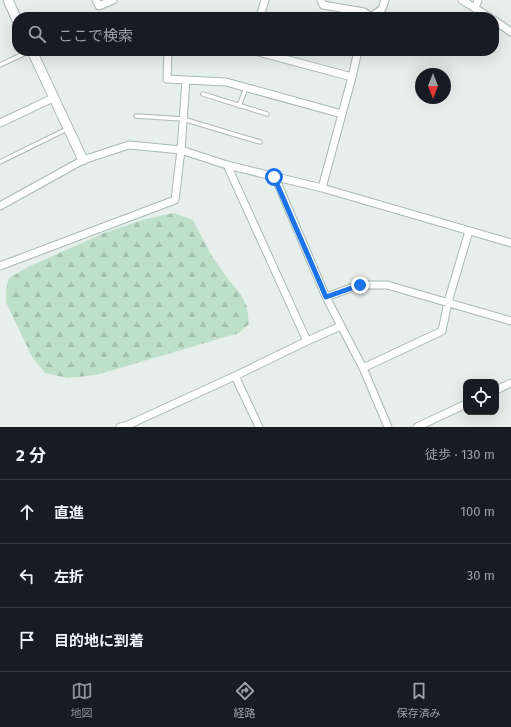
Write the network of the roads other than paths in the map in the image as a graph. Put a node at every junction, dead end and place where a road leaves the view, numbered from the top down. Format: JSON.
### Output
{"nodes":[{"id":1,"x":8,"y":0,"type":"edge"},
{"id":2,"x":96,"y":0,"type":"edge"},
{"id":3,"x":113,"y":0,"type":"edge"},
{"id":4,"x":265,"y":0,"type":"edge"},
{"id":5,"x":321,"y":0,"type":"edge"},
{"id":6,"x":385,"y":0,"type":"edge"},
{"id":7,"x":462,"y":0,"type":"edge"},
{"id":8,"x":478,"y":0,"type":"edge"},
{"id":9,"x":475,"y":8,"type":"junction"},
{"id":10,"x":13,"y":12,"type":"edge"},
{"id":11,"x":261,"y":12,"type":"edge"},
{"id":12,"x":364,"y":12,"type":"edge"},
{"id":13,"x":378,"y":12,"type":"edge"},
{"id":14,"x":481,"y":12,"type":"edge"},
{"id":15,"x":499,"y":24,"type":"edge"},
{"id":16,"x":511,"y":32,"type":"edge"},
{"id":17,"x":20,"y":56,"type":"edge"},
{"id":18,"x":33,"y":56,"type":"edge"},
{"id":19,"x":168,"y":56,"type":"edge"},
{"id":20,"x":274,"y":56,"type":"edge"},
{"id":21,"x":357,"y":56,"type":"edge"},
{"id":22,"x":0,"y":65,"type":"edge"},
{"id":23,"x":352,"y":77,"type":"junction"},
{"id":24,"x":186,"y":80,"type":"junction"},
{"id":25,"x":246,"y":88,"type":"junction"},
{"id":26,"x":203,"y":94,"type":"dead end"},
{"id":27,"x":53,"y":98,"type":"junction"},
{"id":28,"x":239,"y":106,"type":"junction"},
{"id":29,"x":267,"y":114,"type":"dead end"},
{"id":30,"x":342,"y":114,"type":"junction"},
{"id":31,"x":136,"y":116,"type":"dead end"},
{"id":32,"x":183,"y":119,"type":"junction"},
{"id":33,"x":0,"y":123,"type":"edge"},
{"id":34,"x":68,"y":129,"type":"junction"},
{"id":35,"x":260,"y":142,"type":"dead end"},
{"id":36,"x":181,"y":150,"type":"junction"},
{"id":37,"x":83,"y":160,"type":"junction"},
{"id":38,"x":0,"y":162,"type":"edge"},
{"id":39,"x":227,"y":165,"type":"junction"},
{"id":40,"x":274,"y":177,"type":"junction"},
{"id":41,"x":322,"y":188,"type":"junction"},
{"id":42,"x":0,"y":206,"type":"edge"},
{"id":43,"x":469,"y":231,"type":"junction"},
{"id":44,"x":511,"y":242,"type":"edge"},
{"id":45,"x":0,"y":266,"type":"edge"},
{"id":46,"x":326,"y":297,"type":"junction"},
{"id":47,"x":448,"y":302,"type":"junction"},
{"id":48,"x":511,"y":321,"type":"edge"},
{"id":49,"x":341,"y":326,"type":"junction"},
{"id":50,"x":307,"y":341,"type":"junction"},
{"id":51,"x":363,"y":368,"type":"junction"},
{"id":52,"x":235,"y":376,"type":"junction"},
{"id":53,"x":511,"y":383,"type":"edge"},
{"id":54,"x":499,"y":389,"type":"edge"},
{"id":55,"x":463,"y":405,"type":"edge"},
{"id":56,"x":126,"y":426,"type":"edge"},
{"id":57,"x":259,"y":427,"type":"edge"},
{"id":58,"x":388,"y":427,"type":"edge"},
{"id":59,"x":417,"y":427,"type":"edge"}],
"edges":[{"from":1,"to":10,"type":"street"},
{"from":2,"to":3,"type":"street"},
{"from":4,"to":11,"type":"street"},
{"from":5,"to":12,"type":"street"},
{"from":6,"to":13,"type":"street"},
{"from":7,"to":9,"type":"street"},
{"from":8,"to":9,"type":"street"},
{"from":9,"to":14,"type":"street"},
{"from":15,"to":16,"type":"street"},
{"from":17,"to":22,"type":"lane"},
{"from":18,"to":27,"type":"street"},
{"from":19,"to":24,"type":"street"},
{"from":20,"to":23,"type":"street"},
{"from":21,"to":23,"type":"street"},
{"from":23,"to":30,"type":"street"},
{"from":24,"to":25,"type":"street"},
{"from":24,"to":32,"type":"street"},
{"from":25,"to":28,"type":"lane"},
{"from":25,"to":30,"type":"street"},
{"from":26,"to":28,"type":"lane"},
{"from":27,"to":33,"type":"street"},
{"from":27,"to":34,"type":"street"},
{"from":28,"to":29,"type":"lane"},
{"from":30,"to":41,"type":"street"},
{"from":31,"to":32,"type":"lane"},
{"from":32,"to":35,"type":"lane"},
{"from":32,"to":36,"type":"street"},
{"from":34,"to":37,"type":"street"},
{"from":34,"to":38,"type":"lane"},
{"from":36,"to":37,"type":"street"},
{"from":36,"to":39,"type":"street"},
{"from":36,"to":45,"type":"street"},
{"from":37,"to":42,"type":"street"},
{"from":39,"to":40,"type":"street"},
{"from":39,"to":50,"type":"street"},
{"from":40,"to":41,"type":"street"},
{"from":40,"to":46,"type":"street"},
{"from":41,"to":43,"type":"street"},
{"from":43,"to":44,"type":"street"},
{"from":43,"to":47,"type":"street"},
{"from":46,"to":47,"type":"street"},
{"from":46,"to":49,"type":"street"},
{"from":47,"to":48,"type":"street"},
{"from":47,"to":51,"type":"street"},
{"from":49,"to":50,"type":"street"},
{"from":49,"to":51,"type":"street"},
{"from":50,"to":52,"type":"street"},
{"from":51,"to":58,"type":"street"},
{"from":52,"to":56,"type":"street"},
{"from":52,"to":57,"type":"street"},
{"from":53,"to":54,"type":"street"},
{"from":55,"to":59,"type":"street"}]}
